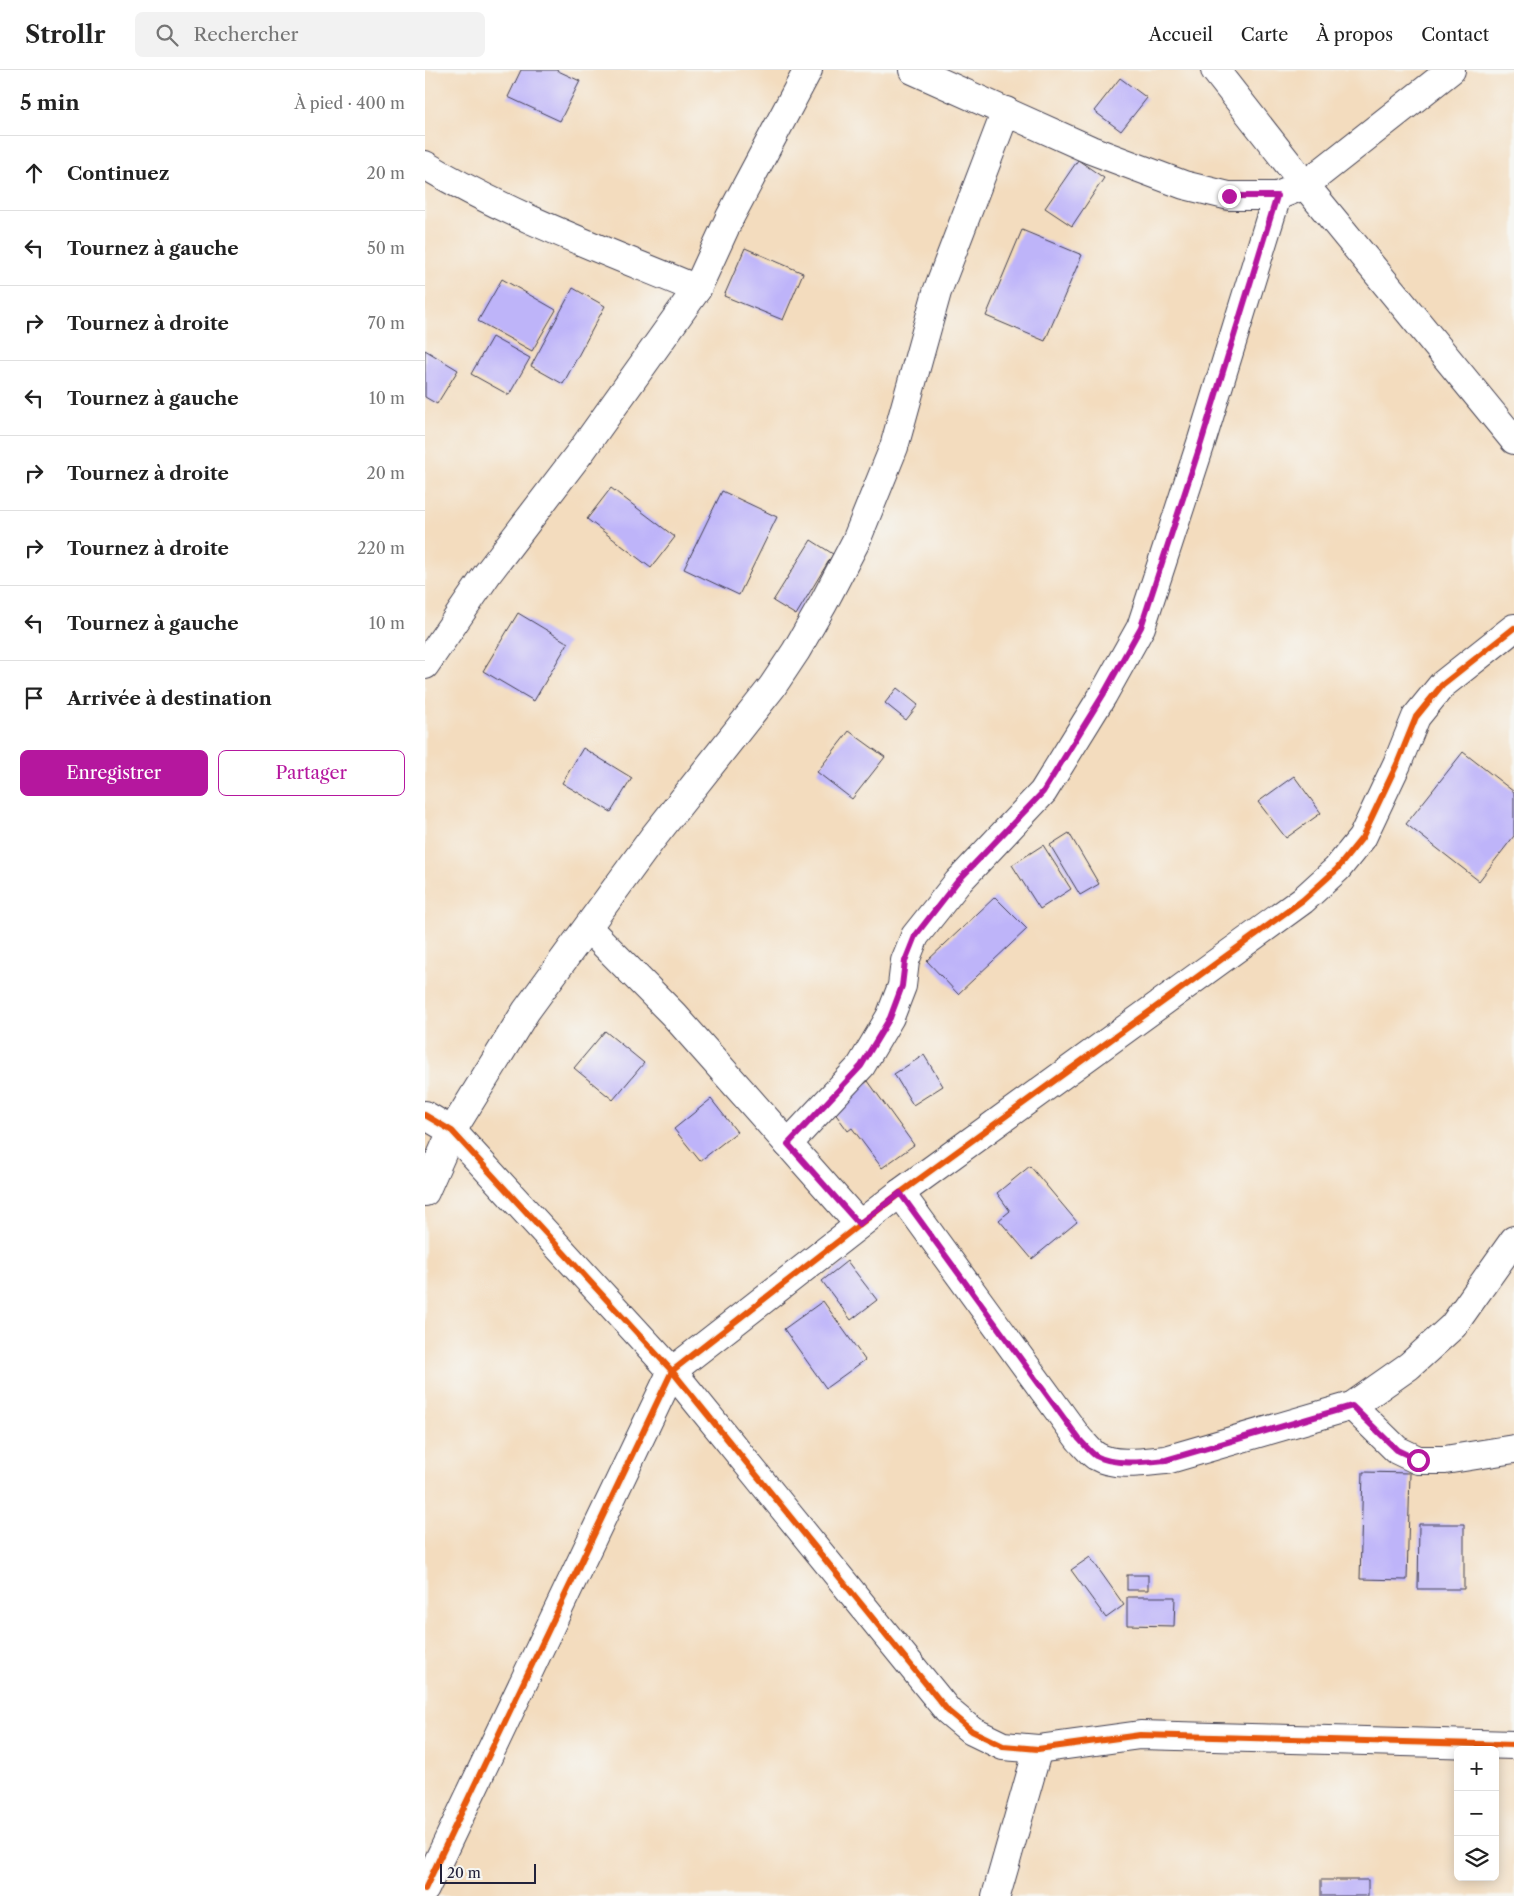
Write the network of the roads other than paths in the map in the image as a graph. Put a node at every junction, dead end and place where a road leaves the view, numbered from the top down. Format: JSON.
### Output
{"nodes":[{"id":1,"x":807,"y":70,"type":"edge"},
{"id":2,"x":913,"y":70,"type":"edge"},
{"id":3,"x":1215,"y":70,"type":"edge"},
{"id":4,"x":1451,"y":70,"type":"edge"},
{"id":5,"x":1006,"y":111,"type":"junction"},
{"id":6,"x":425,"y":166,"type":"edge"},
{"id":7,"x":1305,"y":185,"type":"junction"},
{"id":8,"x":1277,"y":196,"type":"junction"},
{"id":9,"x":697,"y":289,"type":"junction"},
{"id":10,"x":1514,"y":440,"type":"edge"},
{"id":11,"x":1514,"y":628,"type":"edge"},
{"id":12,"x":425,"y":664,"type":"edge"},
{"id":13,"x":588,"y":928,"type":"junction"},
{"id":14,"x":425,"y":1115,"type":"edge"},
{"id":15,"x":452,"y":1131,"type":"junction"},
{"id":16,"x":788,"y":1144,"type":"junction"},
{"id":17,"x":425,"y":1192,"type":"edge"},
{"id":18,"x":900,"y":1193,"type":"junction"},
{"id":19,"x":859,"y":1224,"type":"junction"},
{"id":20,"x":1514,"y":1240,"type":"edge"},
{"id":21,"x":672,"y":1371,"type":"junction"},
{"id":22,"x":1352,"y":1406,"type":"junction"},
{"id":23,"x":1514,"y":1449,"type":"edge"},
{"id":24,"x":1514,"y":1745,"type":"edge"},
{"id":25,"x":1038,"y":1749,"type":"junction"},
{"id":26,"x":425,"y":1889,"type":"edge"},
{"id":27,"x":995,"y":1896,"type":"edge"}],
"edges":[{"from":1,"to":9,"type":"street"},
{"from":2,"to":5,"type":"street"},
{"from":3,"to":7,"type":"street"},
{"from":4,"to":7,"type":"street"},
{"from":5,"to":8,"type":"street"},
{"from":5,"to":13,"type":"street"},
{"from":6,"to":9,"type":"street"},
{"from":7,"to":8,"type":"street"},
{"from":7,"to":10,"type":"street"},
{"from":8,"to":16,"type":"street"},
{"from":9,"to":12,"type":"street"},
{"from":11,"to":18,"type":"street"},
{"from":13,"to":15,"type":"street"},
{"from":13,"to":16,"type":"street"},
{"from":14,"to":15,"type":"street"},
{"from":15,"to":17,"type":"street"},
{"from":15,"to":21,"type":"street"},
{"from":16,"to":19,"type":"street"},
{"from":18,"to":19,"type":"street"},
{"from":18,"to":22,"type":"street"},
{"from":19,"to":21,"type":"street"},
{"from":20,"to":22,"type":"street"},
{"from":21,"to":25,"type":"street"},
{"from":21,"to":26,"type":"street"},
{"from":22,"to":23,"type":"street"},
{"from":24,"to":25,"type":"street"},
{"from":25,"to":27,"type":"street"}]}
